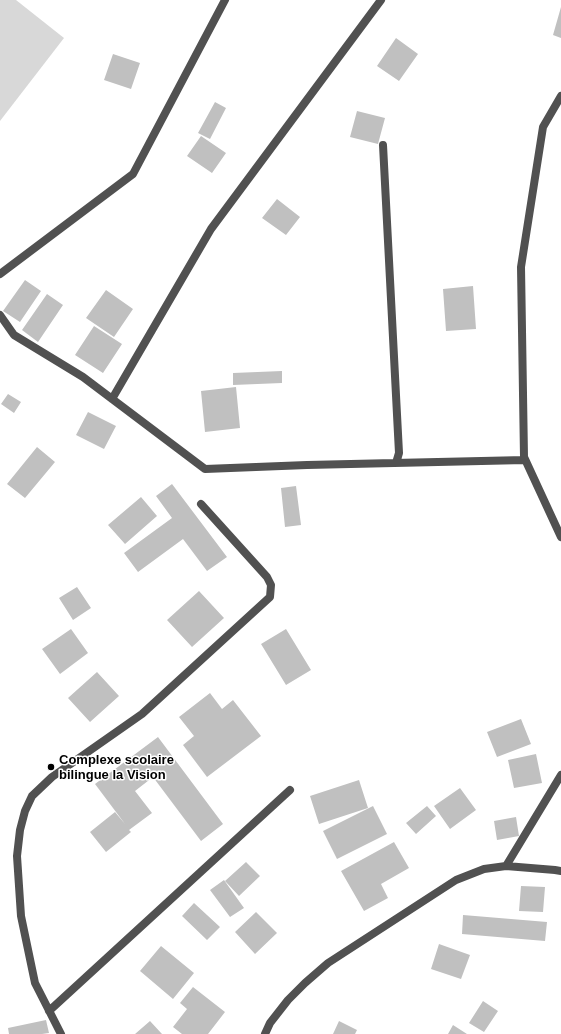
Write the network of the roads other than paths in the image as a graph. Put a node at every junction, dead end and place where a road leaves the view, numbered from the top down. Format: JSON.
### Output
{"nodes":[{"id":1,"x":226,"y":0,"type":"edge"},
{"id":2,"x":381,"y":0,"type":"edge"},
{"id":3,"x":561,"y":96,"type":"edge"},
{"id":4,"x":383,"y":145,"type":"dead end"},
{"id":5,"x":0,"y":274,"type":"edge"},
{"id":6,"x":0,"y":315,"type":"edge"},
{"id":7,"x":112,"y":399,"type":"junction"},
{"id":8,"x":525,"y":460,"type":"junction"},
{"id":9,"x":396,"y":463,"type":"junction"},
{"id":10,"x":201,"y":504,"type":"dead end"},
{"id":11,"x":561,"y":537,"type":"edge"},
{"id":12,"x":561,"y":775,"type":"edge"},
{"id":13,"x":290,"y":790,"type":"dead end"},
{"id":14,"x":506,"y":866,"type":"junction"},
{"id":15,"x":561,"y":871,"type":"edge"},
{"id":16,"x":49,"y":1011,"type":"junction"},
{"id":17,"x":61,"y":1034,"type":"edge"},
{"id":18,"x":265,"y":1034,"type":"edge"}],
"edges":[{"from":1,"to":5,"type":"street"},
{"from":2,"to":7,"type":"street"},
{"from":3,"to":8,"type":"street"},
{"from":4,"to":9,"type":"street"},
{"from":6,"to":7,"type":"street"},
{"from":7,"to":9,"type":"street"},
{"from":8,"to":9,"type":"street"},
{"from":8,"to":11,"type":"street"},
{"from":10,"to":16,"type":"street"},
{"from":12,"to":14,"type":"street"},
{"from":13,"to":16,"type":"street"},
{"from":14,"to":15,"type":"street"},
{"from":14,"to":18,"type":"street"},
{"from":16,"to":17,"type":"street"}]}
